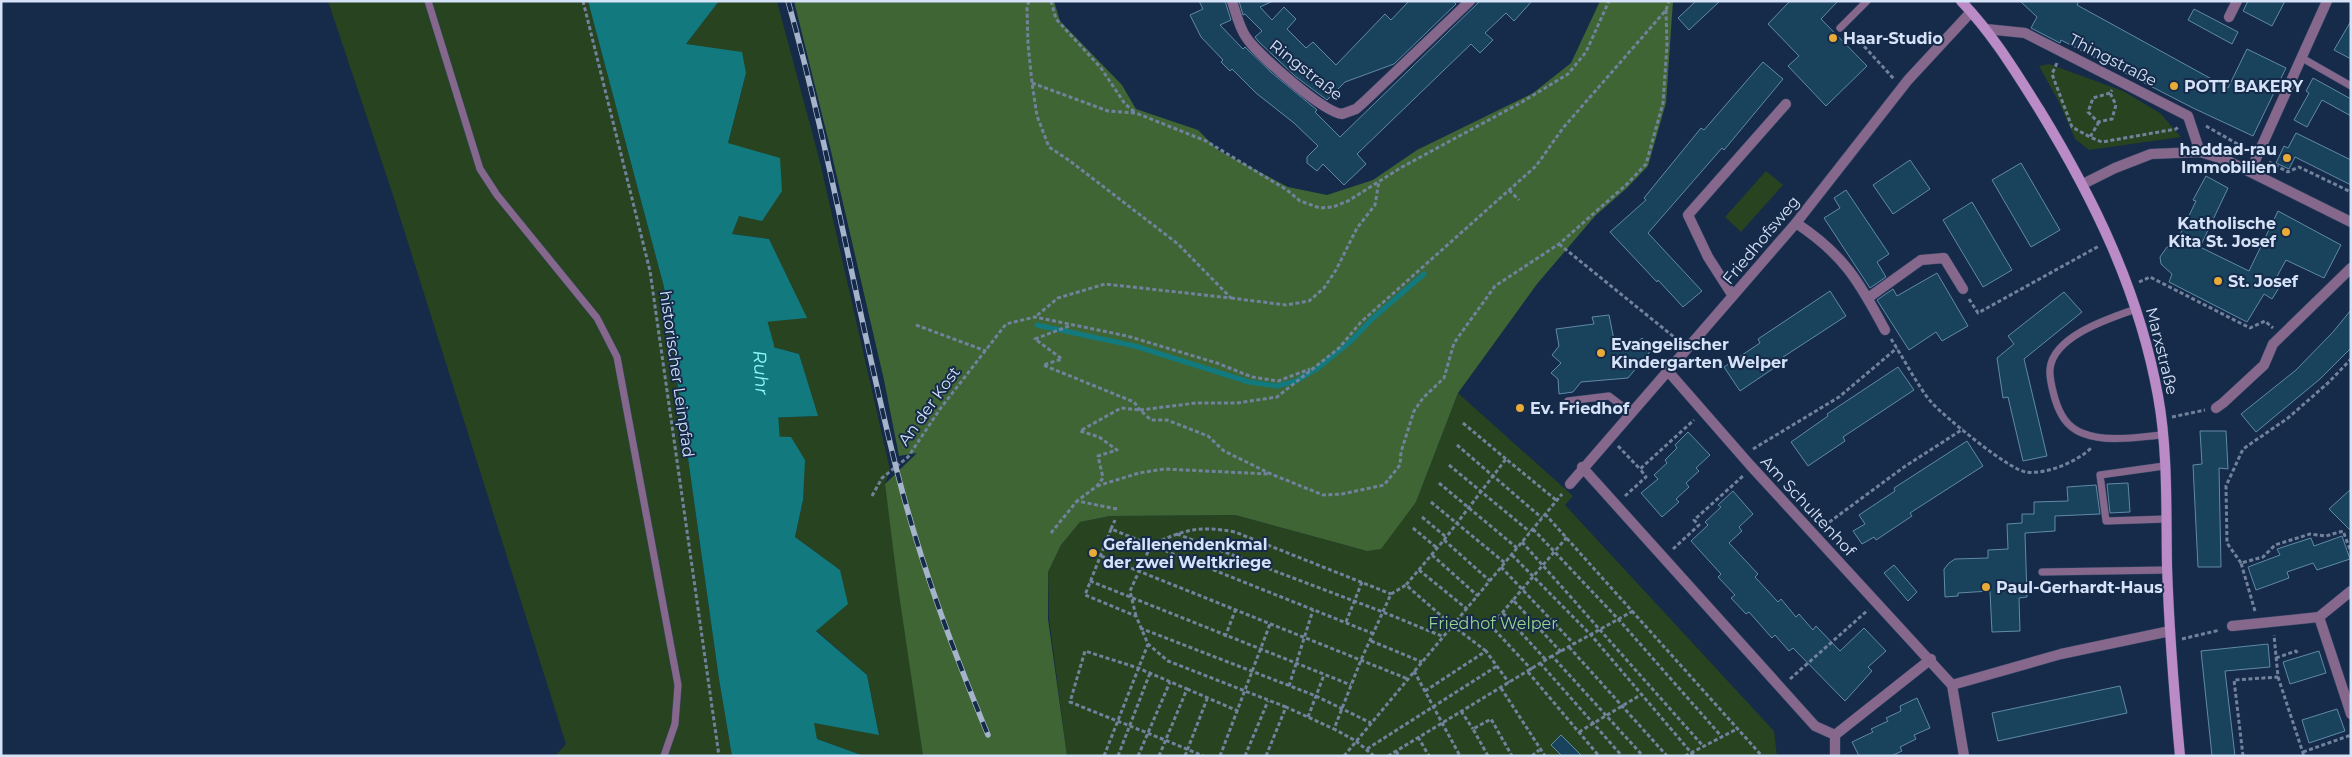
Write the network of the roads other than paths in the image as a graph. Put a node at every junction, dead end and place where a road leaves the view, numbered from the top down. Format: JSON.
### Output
{"nodes":[{"id":1,"x":428,"y":1,"type":"edge"},
{"id":2,"x":1232,"y":1,"type":"edge"},
{"id":3,"x":1470,"y":1,"type":"edge"},
{"id":4,"x":1867,"y":1,"type":"edge"},
{"id":5,"x":1961,"y":1,"type":"edge"},
{"id":6,"x":2237,"y":1,"type":"edge"},
{"id":7,"x":2326,"y":1,"type":"edge"},
{"id":8,"x":1971,"y":12,"type":"junction"},
{"id":9,"x":2229,"y":17,"type":"dead end"},
{"id":10,"x":1842,"y":26,"type":"road end"},
{"id":11,"x":1986,"y":29,"type":"junction"},
{"id":12,"x":2302,"y":58,"type":"junction"},
{"id":13,"x":2351,"y":86,"type":"edge"},
{"id":14,"x":1786,"y":104,"type":"dead end"},
{"id":15,"x":2200,"y":152,"type":"junction"},
{"id":16,"x":2250,"y":172,"type":"junction"},
{"id":17,"x":2083,"y":184,"type":"junction"},
{"id":18,"x":2351,"y":222,"type":"edge"},
{"id":19,"x":1796,"y":223,"type":"junction"},
{"id":20,"x":2351,"y":268,"type":"edge"},
{"id":21,"x":1963,"y":288,"type":"road end"},
{"id":22,"x":1734,"y":296,"type":"junction"},
{"id":23,"x":1868,"y":298,"type":"junction"},
{"id":24,"x":2136,"y":309,"type":"junction"},
{"id":25,"x":1885,"y":330,"type":"road end"},
{"id":26,"x":1667,"y":370,"type":"junction"},
{"id":27,"x":1568,"y":401,"type":"dead end"},
{"id":28,"x":2216,"y":408,"type":"road end"},
{"id":29,"x":1630,"y":412,"type":"junction"},
{"id":30,"x":2162,"y":435,"type":"junction"},
{"id":31,"x":2164,"y":466,"type":"junction"},
{"id":32,"x":1582,"y":467,"type":"junction"},
{"id":33,"x":1570,"y":484,"type":"road end"},
{"id":34,"x":2166,"y":519,"type":"junction"},
{"id":35,"x":2167,"y":570,"type":"junction"},
{"id":36,"x":2042,"y":572,"type":"dead end"},
{"id":37,"x":2351,"y":591,"type":"edge"},
{"id":38,"x":2319,"y":617,"type":"junction"},
{"id":39,"x":2232,"y":626,"type":"road end"},
{"id":40,"x":2170,"y":631,"type":"junction"},
{"id":41,"x":1931,"y":660,"type":"junction"},
{"id":42,"x":1952,"y":685,"type":"junction"},
{"id":43,"x":2351,"y":714,"type":"edge"},
{"id":44,"x":1835,"y":735,"type":"junction"},
{"id":45,"x":664,"y":756,"type":"edge"},
{"id":46,"x":1835,"y":756,"type":"edge"},
{"id":47,"x":1964,"y":756,"type":"edge"},
{"id":48,"x":2180,"y":756,"type":"edge"}],
"edges":[{"from":1,"to":45,"type":"lane"},
{"from":2,"to":3,"type":"street","name":"Ringstraße"},
{"from":4,"to":10,"type":"lane"},
{"from":5,"to":8,"type":"street","name":"Marxstraße"},
{"from":6,"to":9,"type":"street"},
{"from":7,"to":12,"type":"street"},
{"from":8,"to":11,"type":"street","name":"Marxstraße"},
{"from":8,"to":19,"type":"street","name":"Friedhofsweg"},
{"from":11,"to":15,"type":"street","name":"Thingstraße"},
{"from":11,"to":17,"type":"street","name":"Marxstraße"},
{"from":12,"to":13,"type":"lane"},
{"from":12,"to":16,"type":"street"},
{"from":14,"to":22,"type":"street"},
{"from":15,"to":16,"type":"street"},
{"from":15,"to":17,"type":"street"},
{"from":16,"to":18,"type":"street"},
{"from":17,"to":24,"type":"street","name":"Marxstraße"},
{"from":19,"to":22,"type":"street","name":"Friedhofsweg"},
{"from":19,"to":23,"type":"street"},
{"from":20,"to":28,"type":"street"},
{"from":21,"to":23,"type":"street"},
{"from":22,"to":26,"type":"street","name":"Friedhofsweg"},
{"from":23,"to":25,"type":"street"},
{"from":24,"to":30,"type":"street","name":"Marxstraße"},
{"from":24,"to":30,"type":"lane"},
{"from":26,"to":29,"type":"street","name":"Friedhofsweg"},
{"from":26,"to":41,"type":"street","name":"Am Schultenhof"},
{"from":27,"to":29,"type":"lane"},
{"from":29,"to":32,"type":"street","name":"Friedhofsweg"},
{"from":30,"to":31,"type":"street","name":"Marxstraße"},
{"from":31,"to":34,"type":"street","name":"Marxstraße"},
{"from":31,"to":34,"type":"lane"},
{"from":32,"to":33,"type":"street","name":"Friedhofsweg"},
{"from":32,"to":44,"type":"street"},
{"from":34,"to":35,"type":"street","name":"Marxstraße"},
{"from":35,"to":36,"type":"lane"},
{"from":35,"to":40,"type":"street","name":"Marxstraße"},
{"from":37,"to":38,"type":"street"},
{"from":38,"to":39,"type":"street"},
{"from":38,"to":43,"type":"street"},
{"from":40,"to":42,"type":"street"},
{"from":40,"to":48,"type":"street","name":"Marxstraße"},
{"from":41,"to":42,"type":"street","name":"Am Schultenhof"},
{"from":41,"to":44,"type":"street"},
{"from":42,"to":47,"type":"street"},
{"from":44,"to":46,"type":"street"}]}
